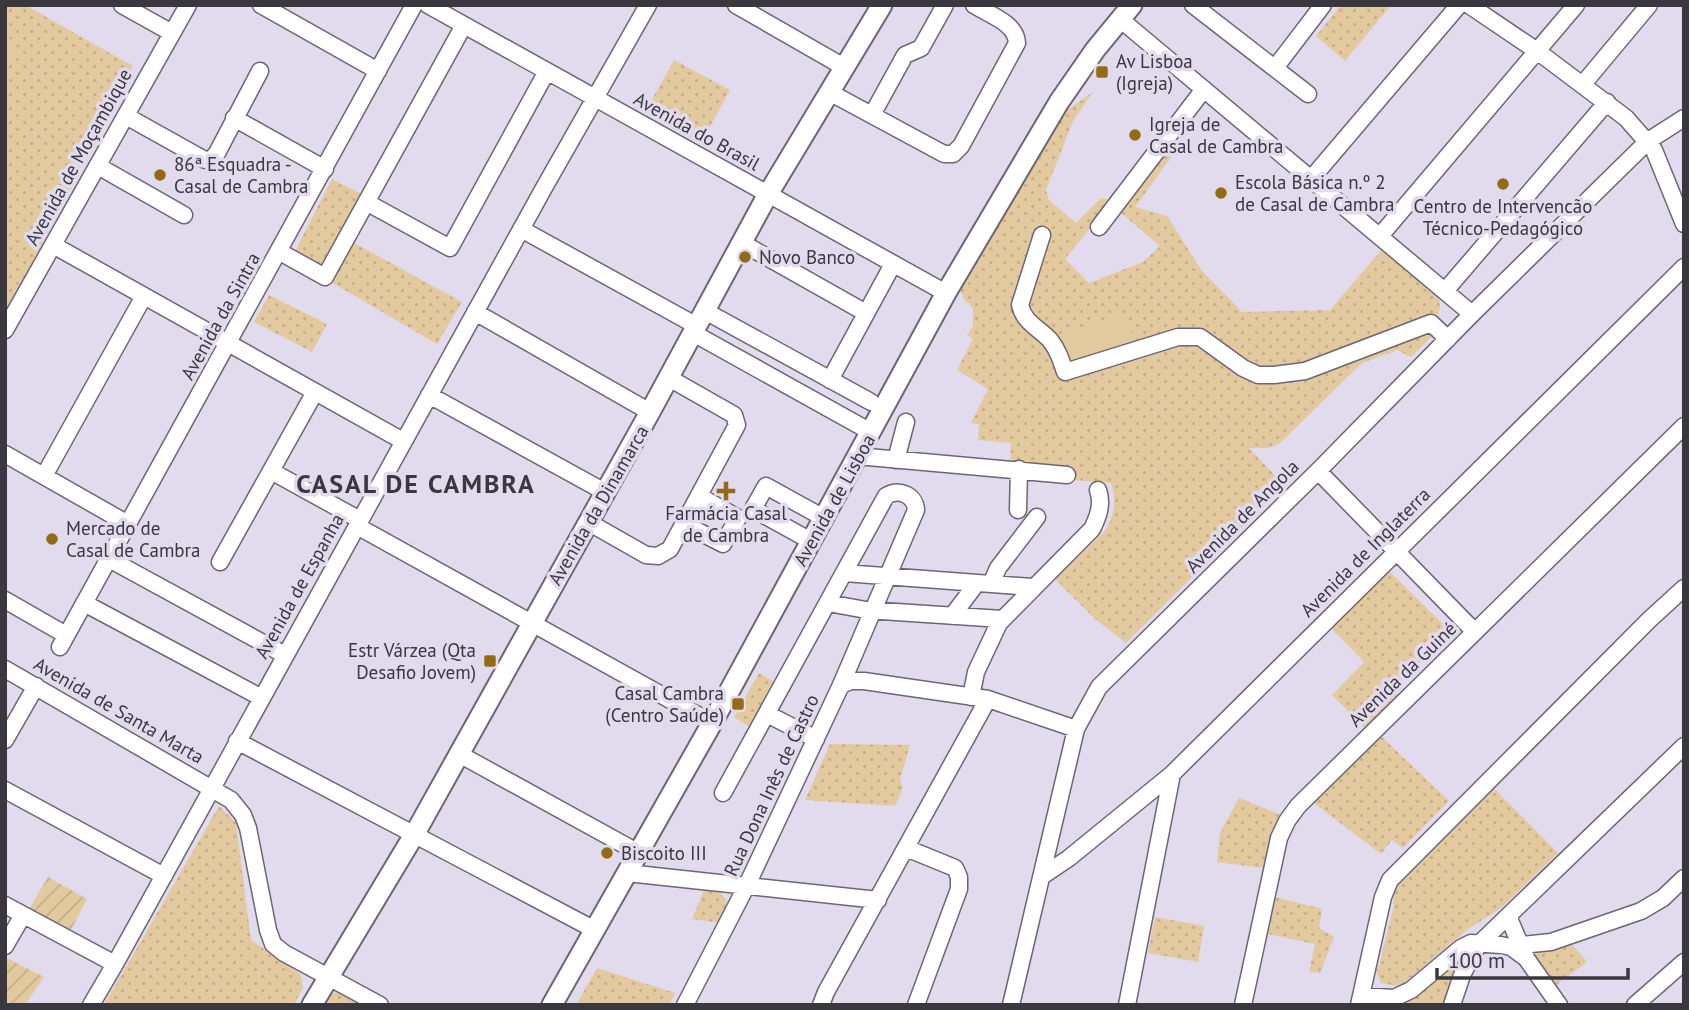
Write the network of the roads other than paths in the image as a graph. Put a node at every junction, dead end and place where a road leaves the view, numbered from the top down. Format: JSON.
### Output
{"nodes":[{"id":1,"x":122,"y":5,"type":"edge"},
{"id":2,"x":188,"y":5,"type":"edge"},
{"id":3,"x":261,"y":5,"type":"edge"},
{"id":4,"x":414,"y":5,"type":"edge"},
{"id":5,"x":428,"y":5,"type":"edge"},
{"id":6,"x":648,"y":5,"type":"edge"},
{"id":7,"x":736,"y":5,"type":"edge"},
{"id":8,"x":882,"y":5,"type":"edge"},
{"id":9,"x":945,"y":5,"type":"edge"},
{"id":10,"x":974,"y":5,"type":"edge"},
{"id":11,"x":1193,"y":5,"type":"edge"},
{"id":12,"x":1323,"y":5,"type":"edge"},
{"id":13,"x":1459,"y":5,"type":"edge"},
{"id":14,"x":1469,"y":5,"type":"edge"},
{"id":15,"x":1577,"y":5,"type":"edge"},
{"id":16,"x":1649,"y":5,"type":"edge"},
{"id":17,"x":753,"y":10,"type":"edge"},
{"id":18,"x":1126,"y":12,"type":"edge"},
{"id":19,"x":464,"y":25,"type":"junction"},
{"id":20,"x":172,"y":33,"type":"junction"},
{"id":21,"x":1537,"y":51,"type":"junction"},
{"id":22,"x":844,"y":67,"type":"junction"},
{"id":23,"x":1275,"y":68,"type":"junction"},
{"id":24,"x":260,"y":71,"type":"dead end"},
{"id":25,"x":378,"y":71,"type":"junction"},
{"id":26,"x":547,"y":71,"type":"junction"},
{"id":27,"x":1583,"y":83,"type":"junction"},
{"id":28,"x":1204,"y":89,"type":"junction"},
{"id":29,"x":829,"y":92,"type":"junction"},
{"id":30,"x":1308,"y":94,"type":"dead end"},
{"id":31,"x":595,"y":97,"type":"junction"},
{"id":32,"x":1607,"y":102,"type":"junction"},
{"id":33,"x":872,"y":115,"type":"junction"},
{"id":34,"x":126,"y":116,"type":"junction"},
{"id":35,"x":234,"y":118,"type":"junction"},
{"id":36,"x":1684,"y":118,"type":"edge"},
{"id":37,"x":1648,"y":141,"type":"junction"},
{"id":38,"x":97,"y":166,"type":"junction"},
{"id":39,"x":325,"y":169,"type":"junction"},
{"id":40,"x":1311,"y":179,"type":"junction"},
{"id":41,"x":768,"y":194,"type":"junction"},
{"id":42,"x":366,"y":202,"type":"junction"},
{"id":43,"x":184,"y":215,"type":"dead end"},
{"id":44,"x":1684,"y":224,"type":"edge"},
{"id":45,"x":1099,"y":227,"type":"dead end"},
{"id":46,"x":522,"y":229,"type":"junction"},
{"id":47,"x":1042,"y":235,"type":"dead end"},
{"id":48,"x":1380,"y":236,"type":"junction"},
{"id":49,"x":742,"y":243,"type":"junction"},
{"id":50,"x":52,"y":245,"type":"junction"},
{"id":51,"x":280,"y":252,"type":"junction"},
{"id":52,"x":893,"y":264,"type":"junction"},
{"id":53,"x":1684,"y":267,"type":"edge"},
{"id":54,"x":1445,"y":291,"type":"junction"},
{"id":55,"x":946,"y":293,"type":"junction"},
{"id":56,"x":144,"y":296,"type":"junction"},
{"id":57,"x":475,"y":312,"type":"junction"},
{"id":58,"x":866,"y":313,"type":"junction"},
{"id":59,"x":1472,"y":314,"type":"junction"},
{"id":60,"x":699,"y":323,"type":"junction"},
{"id":61,"x":5,"y":330,"type":"edge"},
{"id":62,"x":1448,"y":339,"type":"junction"},
{"id":63,"x":229,"y":343,"type":"junction"},
{"id":64,"x":669,"y":378,"type":"junction"},
{"id":65,"x":830,"y":380,"type":"junction"},
{"id":66,"x":315,"y":392,"type":"junction"},
{"id":67,"x":429,"y":395,"type":"junction"},
{"id":68,"x":872,"y":402,"type":"dead end"},
{"id":69,"x":650,"y":412,"type":"junction"},
{"id":70,"x":906,"y":422,"type":"dead end"},
{"id":71,"x":1684,"y":426,"type":"edge"},
{"id":72,"x":871,"y":432,"type":"junction"},
{"id":73,"x":403,"y":442,"type":"junction"},
{"id":74,"x":5,"y":454,"type":"edge"},
{"id":75,"x":857,"y":456,"type":"junction"},
{"id":76,"x":896,"y":460,"type":"junction"},
{"id":77,"x":1019,"y":469,"type":"junction"},
{"id":78,"x":271,"y":471,"type":"junction"},
{"id":79,"x":1318,"y":471,"type":"junction"},
{"id":80,"x":1068,"y":475,"type":"dead end"},
{"id":81,"x":44,"y":476,"type":"junction"},
{"id":82,"x":1098,"y":490,"type":"dead end"},
{"id":83,"x":605,"y":492,"type":"junction"},
{"id":84,"x":753,"y":509,"type":"junction"},
{"id":85,"x":691,"y":510,"type":"junction"},
{"id":86,"x":1018,"y":510,"type":"dead end"},
{"id":87,"x":824,"y":517,"type":"junction"},
{"id":88,"x":1037,"y":517,"type":"dead end"},
{"id":89,"x":738,"y":518,"type":"junction"},
{"id":90,"x":588,"y":522,"type":"junction"},
{"id":91,"x":358,"y":523,"type":"junction"},
{"id":92,"x":128,"y":524,"type":"junction"},
{"id":93,"x":811,"y":541,"type":"junction"},
{"id":94,"x":1396,"y":551,"type":"junction"},
{"id":95,"x":109,"y":559,"type":"junction"},
{"id":96,"x":220,"y":562,"type":"dead end"},
{"id":97,"x":844,"y":573,"type":"junction"},
{"id":98,"x":888,"y":576,"type":"junction"},
{"id":99,"x":984,"y":583,"type":"junction"},
{"id":100,"x":1032,"y":587,"type":"junction"},
{"id":101,"x":1684,"y":588,"type":"edge"},
{"id":102,"x":5,"y":600,"type":"edge"},
{"id":103,"x":84,"y":603,"type":"junction"},
{"id":104,"x":828,"y":603,"type":"junction"},
{"id":105,"x":874,"y":610,"type":"junction"},
{"id":106,"x":953,"y":615,"type":"junction"},
{"id":107,"x":1002,"y":619,"type":"junction"},
{"id":108,"x":531,"y":623,"type":"junction"},
{"id":109,"x":1475,"y":632,"type":"junction"},
{"id":110,"x":285,"y":655,"type":"junction"},
{"id":111,"x":5,"y":668,"type":"edge"},
{"id":112,"x":841,"y":685,"type":"junction"},
{"id":113,"x":36,"y":686,"type":"junction"},
{"id":114,"x":261,"y":698,"type":"junction"},
{"id":115,"x":979,"y":698,"type":"junction"},
{"id":116,"x":767,"y":714,"type":"junction"},
{"id":117,"x":712,"y":723,"type":"junction"},
{"id":118,"x":1076,"y":729,"type":"junction"},
{"id":119,"x":816,"y":739,"type":"junction"},
{"id":120,"x":5,"y":740,"type":"edge"},
{"id":121,"x":237,"y":741,"type":"junction"},
{"id":122,"x":1684,"y":746,"type":"edge"},
{"id":123,"x":459,"y":754,"type":"junction"},
{"id":124,"x":1172,"y":775,"type":"junction"},
{"id":125,"x":212,"y":787,"type":"junction"},
{"id":126,"x":5,"y":790,"type":"edge"},
{"id":127,"x":723,"y":793,"type":"dead end"},
{"id":128,"x":414,"y":835,"type":"junction"},
{"id":129,"x":1050,"y":838,"type":"junction"},
{"id":130,"x":906,"y":848,"type":"junction"},
{"id":131,"x":639,"y":853,"type":"junction"},
{"id":132,"x":1069,"y":858,"type":"junction"},
{"id":133,"x":627,"y":873,"type":"junction"},
{"id":134,"x":164,"y":876,"type":"junction"},
{"id":135,"x":1041,"y":877,"type":"junction"},
{"id":136,"x":1684,"y":878,"type":"edge"},
{"id":137,"x":747,"y":886,"type":"junction"},
{"id":138,"x":878,"y":900,"type":"junction"},
{"id":139,"x":5,"y":905,"type":"edge"},
{"id":140,"x":23,"y":915,"type":"junction"},
{"id":141,"x":1508,"y":916,"type":"junction"},
{"id":142,"x":595,"y":930,"type":"junction"},
{"id":143,"x":1478,"y":945,"type":"junction"},
{"id":144,"x":5,"y":947,"type":"edge"},
{"id":145,"x":1524,"y":952,"type":"junction"},
{"id":146,"x":1684,"y":962,"type":"edge"},
{"id":147,"x":115,"y":964,"type":"junction"},
{"id":148,"x":327,"y":978,"type":"junction"},
{"id":149,"x":1360,"y":1000,"type":"edge"},
{"id":150,"x":90,"y":1005,"type":"edge"},
{"id":151,"x":312,"y":1005,"type":"edge"},
{"id":152,"x":380,"y":1005,"type":"edge"},
{"id":153,"x":552,"y":1005,"type":"edge"},
{"id":154,"x":685,"y":1005,"type":"edge"},
{"id":155,"x":821,"y":1005,"type":"edge"},
{"id":156,"x":916,"y":1005,"type":"edge"},
{"id":157,"x":1011,"y":1005,"type":"edge"},
{"id":158,"x":1127,"y":1005,"type":"edge"},
{"id":159,"x":1243,"y":1005,"type":"edge"},
{"id":160,"x":1452,"y":1005,"type":"edge"},
{"id":161,"x":1559,"y":1005,"type":"edge"},
{"id":162,"x":1635,"y":1005,"type":"edge"}],
"edges":[{"from":1,"to":20,"type":"street"},
{"from":2,"to":20,"type":"street","name":"Avenida de Moçambique"},
{"from":3,"to":25,"type":"street"},
{"from":4,"to":25,"type":"street","name":"Avenida da Sintra"},
{"from":5,"to":19,"type":"street","name":"Avenida do Brasil"},
{"from":6,"to":31,"type":"street","name":"Avenida de Espanha"},
{"from":7,"to":17,"type":"street"},
{"from":8,"to":22,"type":"main road","name":"Avenida da Dinamarca"},
{"from":9,"to":33,"type":"street"},
{"from":10,"to":33,"type":"street"},
{"from":11,"to":23,"type":"street"},
{"from":12,"to":23,"type":"street"},
{"from":13,"to":40,"type":"street"},
{"from":14,"to":21,"type":"street"},
{"from":15,"to":21,"type":"street"},
{"from":16,"to":27,"type":"street"},
{"from":17,"to":22,"type":"street"},
{"from":18,"to":28,"type":"street"},
{"from":18,"to":55,"type":"main road","name":"Avenida de Lisboa"},
{"from":19,"to":26,"type":"street","name":"Avenida do Brasil"},
{"from":19,"to":42,"type":"street"},
{"from":20,"to":34,"type":"street","name":"Avenida de Moçambique"},
{"from":21,"to":27,"type":"street"},
{"from":21,"to":48,"type":"street"},
{"from":22,"to":29,"type":"main road","name":"Avenida da Dinamarca"},
{"from":23,"to":30,"type":"street"},
{"from":24,"to":35,"type":"street"},
{"from":25,"to":39,"type":"street","name":"Avenida da Sintra"},
{"from":26,"to":31,"type":"street","name":"Avenida do Brasil"},
{"from":26,"to":42,"type":"street"},
{"from":27,"to":32,"type":"street"},
{"from":28,"to":40,"type":"street"},
{"from":28,"to":45,"type":"street"},
{"from":29,"to":33,"type":"street"},
{"from":29,"to":41,"type":"main road","name":"Avenida da Dinamarca"},
{"from":31,"to":41,"type":"street","name":"Avenida do Brasil"},
{"from":31,"to":46,"type":"street","name":"Avenida de Espanha"},
{"from":32,"to":37,"type":"street"},
{"from":32,"to":54,"type":"street"},
{"from":34,"to":35,"type":"street"},
{"from":34,"to":38,"type":"street","name":"Avenida de Moçambique"},
{"from":35,"to":39,"type":"street"},
{"from":36,"to":37,"type":"street","name":"Avenida de Angola"},
{"from":37,"to":44,"type":"street"},
{"from":37,"to":59,"type":"street","name":"Avenida de Angola"},
{"from":38,"to":43,"type":"street"},
{"from":38,"to":50,"type":"street","name":"Avenida de Moçambique"},
{"from":39,"to":51,"type":"street","name":"Avenida da Sintra"},
{"from":40,"to":48,"type":"street"},
{"from":41,"to":49,"type":"main road","name":"Avenida da Dinamarca"},
{"from":41,"to":52,"type":"street","name":"Avenida do Brasil"},
{"from":42,"to":51,"type":"street"},
{"from":46,"to":57,"type":"street","name":"Avenida de Espanha"},
{"from":46,"to":60,"type":"street"},
{"from":47,"to":62,"type":"street"},
{"from":48,"to":54,"type":"street"},
{"from":49,"to":58,"type":"street"},
{"from":49,"to":60,"type":"main road","name":"Avenida da Dinamarca"},
{"from":50,"to":56,"type":"street"},
{"from":50,"to":61,"type":"street","name":"Avenida de Moçambique"},
{"from":51,"to":63,"type":"street","name":"Avenida da Sintra"},
{"from":52,"to":55,"type":"street","name":"Avenida do Brasil"},
{"from":52,"to":58,"type":"street"},
{"from":53,"to":94,"type":"street","name":"Avenida de Inglaterra"},
{"from":54,"to":59,"type":"street"},
{"from":55,"to":72,"type":"main road","name":"Avenida de Lisboa"},
{"from":56,"to":63,"type":"street"},
{"from":56,"to":81,"type":"street"},
{"from":57,"to":67,"type":"street","name":"Avenida de Espanha"},
{"from":57,"to":69,"type":"street"},
{"from":58,"to":65,"type":"street"},
{"from":59,"to":62,"type":"street","name":"Avenida de Angola"},
{"from":60,"to":64,"type":"main road","name":"Avenida da Dinamarca"},
{"from":60,"to":65,"type":"street"},
{"from":60,"to":72,"type":"street"},
{"from":62,"to":79,"type":"street","name":"Avenida de Angola"},
{"from":63,"to":66,"type":"street"},
{"from":63,"to":92,"type":"street","name":"Avenida da Sintra"},
{"from":64,"to":69,"type":"main road","name":"Avenida da Dinamarca"},
{"from":64,"to":85,"type":"street"},
{"from":65,"to":68,"type":"street"},
{"from":66,"to":73,"type":"street"},
{"from":66,"to":78,"type":"street"},
{"from":67,"to":73,"type":"street","name":"Avenida de Espanha"},
{"from":67,"to":83,"type":"street"},
{"from":69,"to":83,"type":"main road","name":"Avenida da Dinamarca"},
{"from":70,"to":76,"type":"street"},
{"from":71,"to":109,"type":"street","name":"Avenida da Guiné"},
{"from":72,"to":75,"type":"main road","name":"Avenida de Lisboa"},
{"from":73,"to":91,"type":"street","name":"Avenida de Espanha"},
{"from":74,"to":81,"type":"street"},
{"from":75,"to":76,"type":"street"},
{"from":75,"to":87,"type":"main road","name":"Avenida de Lisboa"},
{"from":76,"to":77,"type":"street"},
{"from":77,"to":80,"type":"street"},
{"from":77,"to":86,"type":"street"},
{"from":78,"to":91,"type":"street"},
{"from":78,"to":96,"type":"street"},
{"from":79,"to":94,"type":"street"},
{"from":79,"to":118,"type":"street","name":"Avenida de Angola"},
{"from":81,"to":92,"type":"street"},
{"from":82,"to":100,"type":"street"},
{"from":83,"to":90,"type":"main road","name":"Avenida da Dinamarca"},
{"from":84,"to":87,"type":"street"},
{"from":84,"to":89,"type":"street"},
{"from":84,"to":93,"type":"street"},
{"from":85,"to":89,"type":"street"},
{"from":85,"to":89,"type":"street"},
{"from":85,"to":90,"type":"street"},
{"from":87,"to":93,"type":"main road","name":"Avenida de Lisboa"},
{"from":88,"to":99,"type":"street"},
{"from":90,"to":108,"type":"main road","name":"Avenida da Dinamarca"},
{"from":91,"to":108,"type":"street"},
{"from":91,"to":110,"type":"street","name":"Avenida de Espanha"},
{"from":92,"to":95,"type":"street","name":"Avenida da Sintra"},
{"from":93,"to":117,"type":"main road","name":"Avenida de Lisboa"},
{"from":94,"to":109,"type":"street"},
{"from":94,"to":124,"type":"street","name":"Avenida de Inglaterra"},
{"from":95,"to":103,"type":"street","name":"Avenida da Sintra"},
{"from":95,"to":110,"type":"street"},
{"from":97,"to":98,"type":"street"},
{"from":97,"to":98,"type":"street"},
{"from":97,"to":104,"type":"street"},
{"from":98,"to":99,"type":"street"},
{"from":98,"to":105,"type":"street"},
{"from":99,"to":100,"type":"street"},
{"from":99,"to":106,"type":"street"},
{"from":100,"to":107,"type":"street"},
{"from":101,"to":149,"type":"street"},
{"from":102,"to":103,"type":"street","name":"Avenida da Sintra"},
{"from":103,"to":114,"type":"street"},
{"from":104,"to":105,"type":"street"},
{"from":104,"to":116,"type":"street"},
{"from":105,"to":106,"type":"street"},
{"from":105,"to":112,"type":"street"},
{"from":106,"to":107,"type":"street"},
{"from":107,"to":115,"type":"street"},
{"from":108,"to":117,"type":"street"},
{"from":108,"to":123,"type":"main road","name":"Avenida da Dinamarca"},
{"from":109,"to":159,"type":"street","name":"Avenida da Guiné"},
{"from":110,"to":114,"type":"street","name":"Avenida de Espanha"},
{"from":111,"to":113,"type":"street","name":"Avenida de Santa Marta"},
{"from":112,"to":115,"type":"street","name":"Rua Dona Inês de Castro"},
{"from":112,"to":119,"type":"street","name":"Rua Dona Inês de Castro"},
{"from":113,"to":120,"type":"street"},
{"from":113,"to":125,"type":"street","name":"Avenida de Santa Marta"},
{"from":114,"to":121,"type":"street","name":"Avenida de Espanha"},
{"from":115,"to":118,"type":"street","name":"Rua Dona Inês de Castro"},
{"from":115,"to":130,"type":"street"},
{"from":116,"to":119,"type":"street"},
{"from":116,"to":127,"type":"street"},
{"from":117,"to":131,"type":"main road","name":"Avenida de Lisboa"},
{"from":118,"to":129,"type":"street","name":"Avenida de Angola"},
{"from":119,"to":137,"type":"street","name":"Rua Dona Inês de Castro"},
{"from":121,"to":125,"type":"street","name":"Avenida de Espanha"},
{"from":121,"to":128,"type":"street"},
{"from":122,"to":141,"type":"street"},
{"from":123,"to":128,"type":"main road","name":"Avenida da Dinamarca"},
{"from":123,"to":131,"type":"street"},
{"from":124,"to":132,"type":"street","name":"Avenida de Inglaterra"},
{"from":124,"to":158,"type":"street"},
{"from":125,"to":134,"type":"street","name":"Avenida de Espanha"},
{"from":125,"to":148,"type":"street","name":"Avenida de Santa Marta"},
{"from":126,"to":134,"type":"street"},
{"from":128,"to":142,"type":"street"},
{"from":128,"to":148,"type":"main road","name":"Avenida da Dinamarca"},
{"from":129,"to":132,"type":"street"},
{"from":129,"to":135,"type":"street","name":"Avenida de Angola"},
{"from":130,"to":138,"type":"street"},
{"from":130,"to":156,"type":"street"},
{"from":131,"to":133,"type":"main road","name":"Avenida de Lisboa"},
{"from":132,"to":135,"type":"street","name":"Avenida de Inglaterra"},
{"from":133,"to":137,"type":"street"},
{"from":133,"to":142,"type":"main road","name":"Avenida de Lisboa"},
{"from":134,"to":147,"type":"street","name":"Avenida de Espanha"},
{"from":135,"to":157,"type":"street","name":"Avenida de Angola"},
{"from":136,"to":145,"type":"street"},
{"from":137,"to":138,"type":"street"},
{"from":137,"to":154,"type":"street","name":"Rua Dona Inês de Castro"},
{"from":138,"to":155,"type":"street"},
{"from":139,"to":140,"type":"street"},
{"from":140,"to":144,"type":"street"},
{"from":140,"to":147,"type":"street"},
{"from":141,"to":143,"type":"street"},
{"from":141,"to":145,"type":"street"},
{"from":142,"to":153,"type":"main road","name":"Avenida de Lisboa"},
{"from":143,"to":145,"type":"street"},
{"from":143,"to":149,"type":"street"},
{"from":143,"to":160,"type":"street"},
{"from":145,"to":161,"type":"street"},
{"from":146,"to":162,"type":"street"},
{"from":147,"to":150,"type":"street","name":"Avenida de Espanha"},
{"from":148,"to":151,"type":"main road","name":"Avenida da Dinamarca"},
{"from":148,"to":152,"type":"street","name":"Avenida de Santa Marta"}]}
